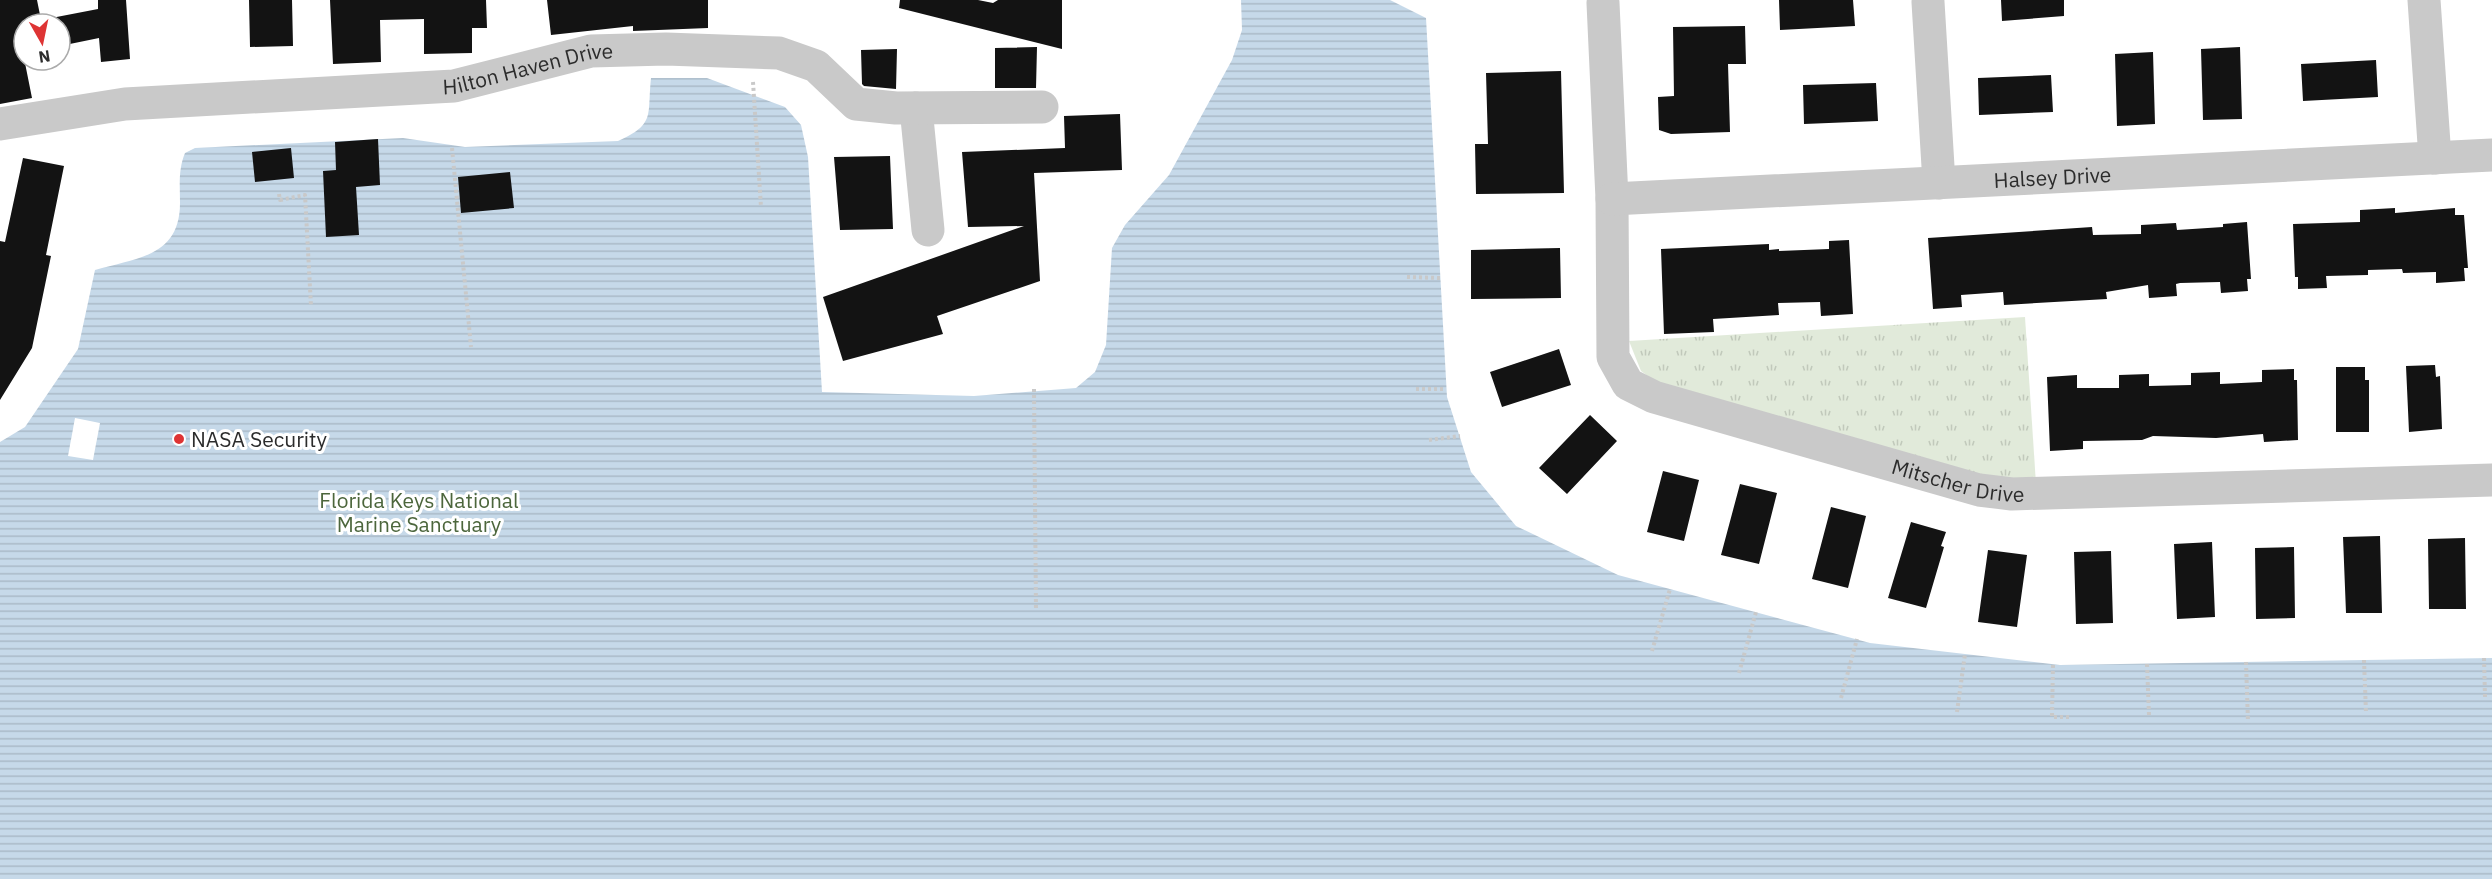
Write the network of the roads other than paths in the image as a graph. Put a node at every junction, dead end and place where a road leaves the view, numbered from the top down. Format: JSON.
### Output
{"nodes":[{"id":1,"x":2424,"y":0,"type":"edge"},
{"id":2,"x":1928,"y":2,"type":"dead end"},
{"id":3,"x":1603,"y":3,"type":"dead end"},
{"id":4,"x":1042,"y":107,"type":"dead end"},
{"id":5,"x":916,"y":108,"type":"junction"},
{"id":6,"x":0,"y":124,"type":"edge"},
{"id":7,"x":2492,"y":155,"type":"edge"},
{"id":8,"x":2435,"y":158,"type":"junction"},
{"id":9,"x":1939,"y":183,"type":"junction"},
{"id":10,"x":1612,"y":199,"type":"junction"},
{"id":11,"x":928,"y":230,"type":"dead end"},
{"id":12,"x":2492,"y":480,"type":"edge"}],
"edges":[{"from":1,"to":8,"type":"street"},
{"from":2,"to":9,"type":"street"},
{"from":3,"to":10,"type":"street","name":"Mitscher Drive"},
{"from":4,"to":5,"type":"street","name":"Hilton Haven Drive"},
{"from":5,"to":6,"type":"street","name":"Hilton Haven Drive"},
{"from":5,"to":11,"type":"street"},
{"from":7,"to":8,"type":"street","name":"Halsey Drive"},
{"from":8,"to":9,"type":"street","name":"Halsey Drive"},
{"from":9,"to":10,"type":"street","name":"Halsey Drive"},
{"from":10,"to":12,"type":"street","name":"Mitscher Drive"}]}
